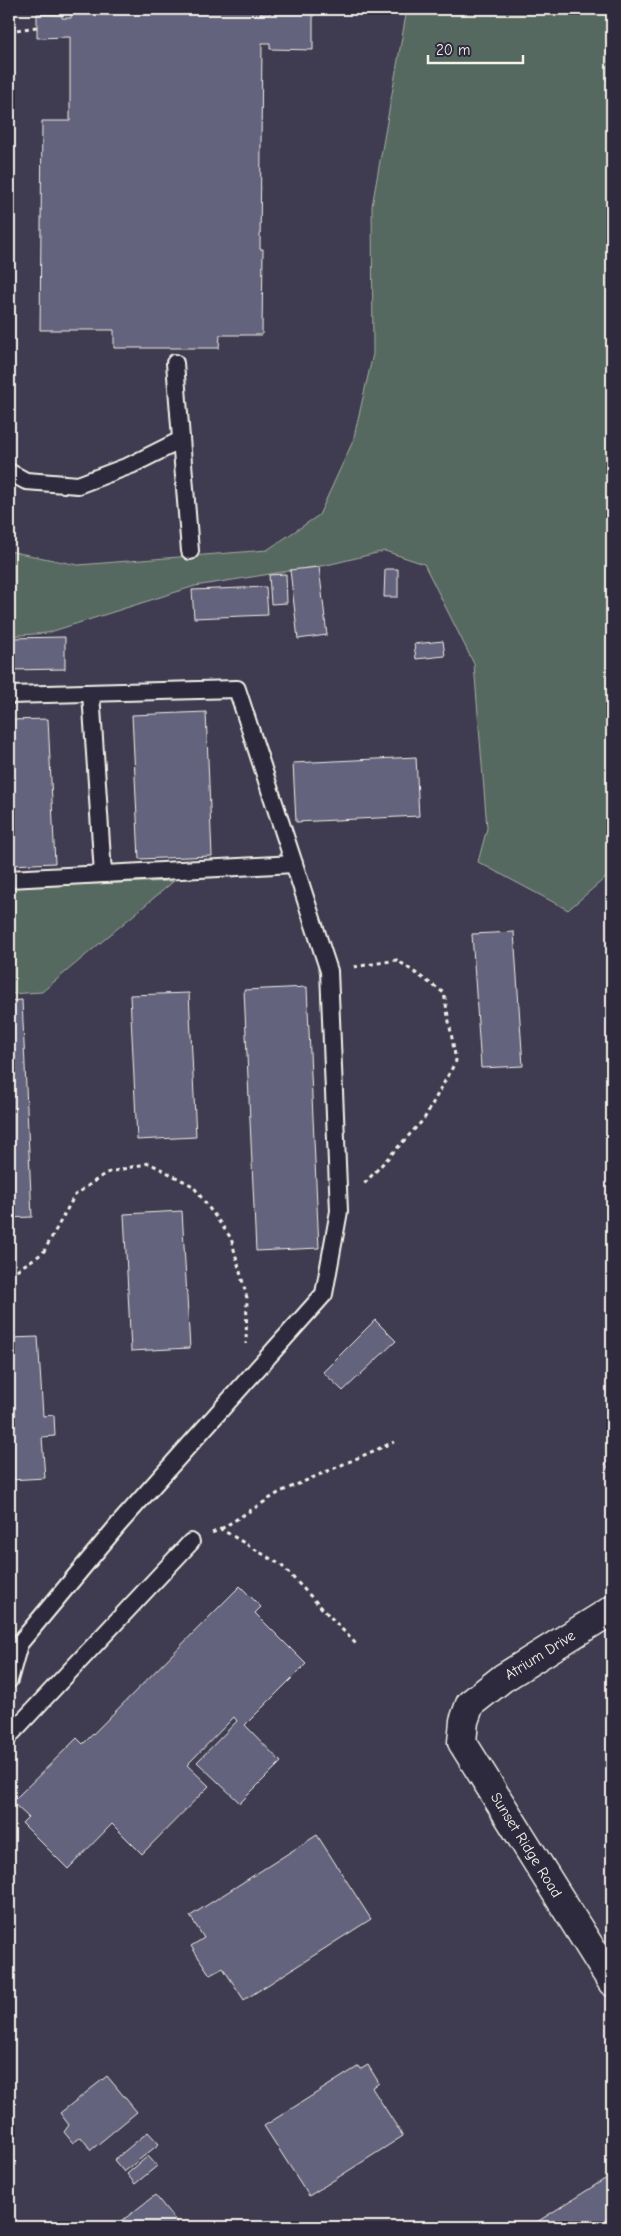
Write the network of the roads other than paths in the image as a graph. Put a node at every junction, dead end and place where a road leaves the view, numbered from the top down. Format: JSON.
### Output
{"nodes":[{"id":1,"x":175,"y":363,"type":"dead end"},
{"id":2,"x":181,"y":440,"type":"junction"},
{"id":3,"x":9,"y":472,"type":"edge"},
{"id":4,"x":190,"y":551,"type":"dead end"},
{"id":5,"x":91,"y":693,"type":"junction"},
{"id":6,"x":9,"y":695,"type":"edge"},
{"id":7,"x":294,"y":864,"type":"junction"},
{"id":8,"x":103,"y":874,"type":"junction"},
{"id":9,"x":9,"y":879,"type":"edge"},
{"id":10,"x":191,"y":1542,"type":"road end"},
{"id":11,"x":612,"y":1610,"type":"edge"},
{"id":12,"x":9,"y":1680,"type":"edge"},
{"id":13,"x":470,"y":1704,"type":"joint"},
{"id":14,"x":9,"y":1736,"type":"edge"},
{"id":15,"x":612,"y":1982,"type":"edge"}],
"edges":[{"from":1,"to":2,"type":"lane"},
{"from":2,"to":3,"type":"lane"},
{"from":2,"to":4,"type":"lane"},
{"from":5,"to":6,"type":"lane"},
{"from":5,"to":7,"type":"lane"},
{"from":5,"to":8,"type":"lane"},
{"from":7,"to":8,"type":"lane"},
{"from":7,"to":12,"type":"lane"},
{"from":8,"to":9,"type":"lane"},
{"from":10,"to":14,"type":"lane"},
{"from":11,"to":13,"type":"street","name":"Atrium Drive"},
{"from":13,"to":15,"type":"street","name":"Sunset Ridge Road"}]}
